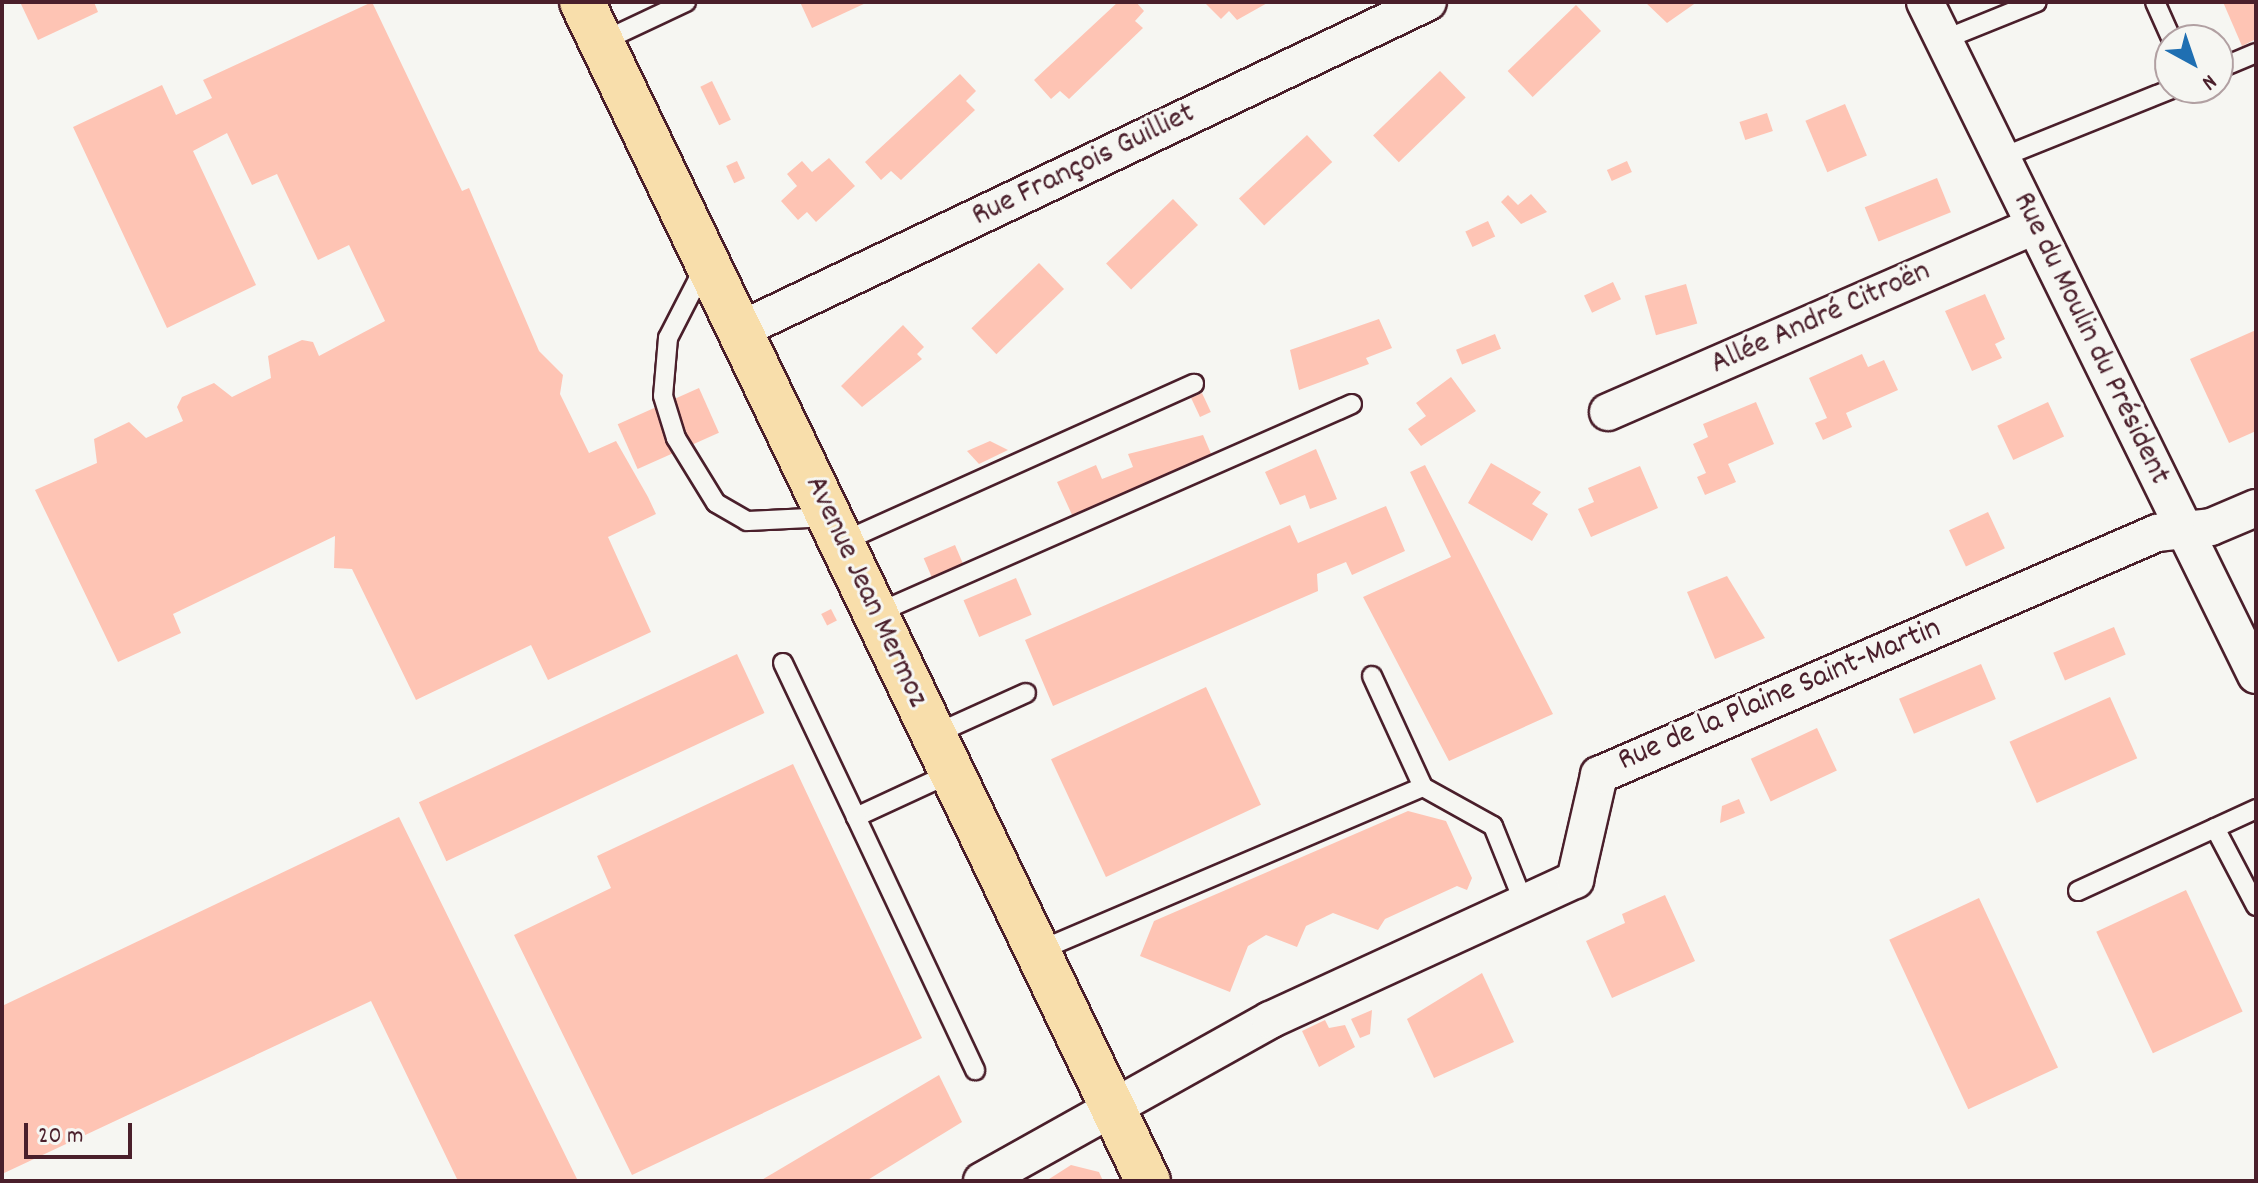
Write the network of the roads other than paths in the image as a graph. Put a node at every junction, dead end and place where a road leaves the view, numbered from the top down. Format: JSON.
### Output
{"nodes":[{"id":1,"x":582,"y":2,"type":"edge"},
{"id":2,"x":686,"y":2,"type":"edge"},
{"id":3,"x":1428,"y":2,"type":"edge"},
{"id":4,"x":1925,"y":2,"type":"edge"},
{"id":5,"x":2037,"y":2,"type":"edge"},
{"id":6,"x":2155,"y":2,"type":"edge"},
{"id":7,"x":2165,"y":24,"type":"edge"},
{"id":8,"x":1943,"y":40,"type":"junction"},
{"id":9,"x":601,"y":42,"type":"junction"},
{"id":10,"x":2256,"y":53,"type":"edge"},
{"id":11,"x":2234,"y":62,"type":"edge"},
{"id":12,"x":2154,"y":96,"type":"edge"},
{"id":13,"x":2000,"y":158,"type":"junction"},
{"id":14,"x":2034,"y":226,"type":"junction"},
{"id":15,"x":707,"y":262,"type":"junction"},
{"id":16,"x":740,"y":330,"type":"junction"},
{"id":17,"x":1194,"y":384,"type":"dead end"},
{"id":18,"x":1352,"y":404,"type":"dead end"},
{"id":19,"x":1608,"y":412,"type":"dead end"},
{"id":20,"x":2256,"y":508,"type":"edge"},
{"id":21,"x":836,"y":529,"type":"junction"},
{"id":22,"x":2184,"y":530,"type":"junction"},
{"id":23,"x":875,"y":614,"type":"junction"},
{"id":24,"x":783,"y":663,"type":"dead end"},
{"id":25,"x":2256,"y":675,"type":"edge"},
{"id":26,"x":1372,"y":676,"type":"dead end"},
{"id":27,"x":1026,"y":693,"type":"dead end"},
{"id":28,"x":942,"y":754,"type":"junction"},
{"id":29,"x":1423,"y":787,"type":"junction"},
{"id":30,"x":2256,"y":809,"type":"edge"},
{"id":31,"x":856,"y":817,"type":"junction"},
{"id":32,"x":2215,"y":828,"type":"junction"},
{"id":33,"x":2078,"y":891,"type":"dead end"},
{"id":34,"x":1524,"y":903,"type":"junction"},
{"id":35,"x":2256,"y":906,"type":"edge"},
{"id":36,"x":1036,"y":952,"type":"junction"},
{"id":37,"x":975,"y":1070,"type":"dead end"},
{"id":38,"x":1112,"y":1110,"type":"junction"},
{"id":39,"x":982,"y":1181,"type":"edge"},
{"id":40,"x":1148,"y":1181,"type":"edge"}],
"edges":[{"from":1,"to":9,"type":"main road","name":"Avenue Jean Mermoz"},
{"from":2,"to":9,"type":"lane"},
{"from":3,"to":16,"type":"street","name":"Rue François Guilliet"},
{"from":4,"to":8,"type":"street","name":"Rue du Moulin du Président"},
{"from":5,"to":8,"type":"lane"},
{"from":6,"to":7,"type":"lane"},
{"from":8,"to":13,"type":"street","name":"Rue du Moulin du Président"},
{"from":9,"to":15,"type":"main road","name":"Avenue Jean Mermoz"},
{"from":10,"to":11,"type":"lane"},
{"from":12,"to":13,"type":"lane"},
{"from":13,"to":14,"type":"street","name":"Rue du Moulin du Président"},
{"from":14,"to":19,"type":"street","name":"Allée André Citroën"},
{"from":14,"to":22,"type":"street","name":"Rue du Moulin du Président"},
{"from":15,"to":16,"type":"main road","name":"Avenue Jean Mermoz"},
{"from":15,"to":21,"type":"lane"},
{"from":16,"to":21,"type":"main road","name":"Avenue Jean Mermoz"},
{"from":17,"to":21,"type":"lane"},
{"from":18,"to":23,"type":"lane"},
{"from":20,"to":22,"type":"street"},
{"from":21,"to":23,"type":"main road","name":"Avenue Jean Mermoz"},
{"from":22,"to":25,"type":"street","name":"Rue du Moulin du Président"},
{"from":22,"to":34,"type":"street","name":"Rue de la Plaine Saint-Martin"},
{"from":23,"to":28,"type":"main road","name":"Avenue Jean Mermoz"},
{"from":24,"to":31,"type":"lane"},
{"from":26,"to":29,"type":"lane"},
{"from":27,"to":28,"type":"lane"},
{"from":28,"to":31,"type":"lane"},
{"from":28,"to":36,"type":"main road","name":"Avenue Jean Mermoz"},
{"from":29,"to":34,"type":"lane"},
{"from":29,"to":36,"type":"lane"},
{"from":30,"to":32,"type":"lane"},
{"from":31,"to":37,"type":"lane"},
{"from":32,"to":33,"type":"lane"},
{"from":32,"to":35,"type":"lane"},
{"from":34,"to":38,"type":"street","name":"Rue de la Plaine Saint-Martin"},
{"from":36,"to":38,"type":"main road","name":"Avenue Jean Mermoz"},
{"from":38,"to":39,"type":"street","name":"Rue de la Plaine Saint-Martin"},
{"from":38,"to":40,"type":"main road","name":"Avenue Jean Mermoz"}]}
